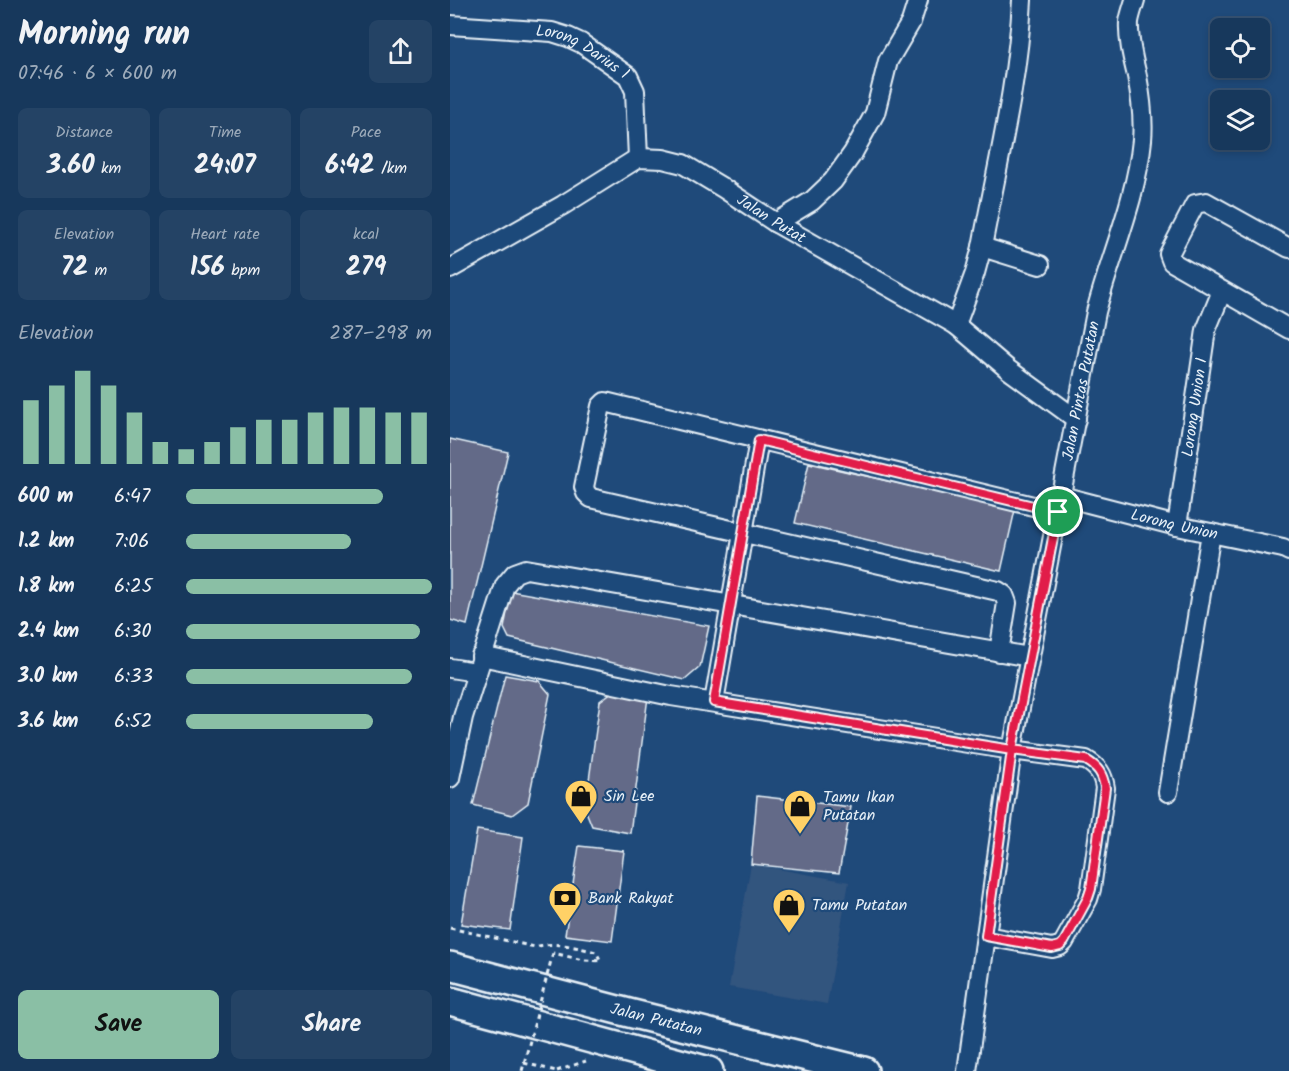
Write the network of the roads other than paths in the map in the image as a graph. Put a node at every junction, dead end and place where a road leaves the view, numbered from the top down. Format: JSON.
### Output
{"nodes":[{"id":1,"x":918,"y":0,"type":"edge"},
{"id":2,"x":1022,"y":0,"type":"edge"},
{"id":3,"x":1135,"y":0,"type":"edge"},
{"id":4,"x":450,"y":25,"type":"edge"},
{"id":5,"x":638,"y":158,"type":"junction"},
{"id":6,"x":776,"y":223,"type":"junction"},
{"id":7,"x":982,"y":247,"type":"junction"},
{"id":8,"x":1289,"y":248,"type":"edge"},
{"id":9,"x":1040,"y":265,"type":"dead end"},
{"id":10,"x":450,"y":269,"type":"edge"},
{"id":11,"x":1222,"y":291,"type":"junction"},
{"id":12,"x":956,"y":325,"type":"junction"},
{"id":13,"x":1289,"y":329,"type":"edge"},
{"id":14,"x":1076,"y":419,"type":"junction"},
{"id":15,"x":759,"y":440,"type":"junction"},
{"id":16,"x":1059,"y":504,"type":"junction"},
{"id":17,"x":1177,"y":526,"type":"junction"},
{"id":18,"x":744,"y":532,"type":"junction"},
{"id":19,"x":1211,"y":533,"type":"junction"},
{"id":20,"x":1289,"y":551,"type":"edge"},
{"id":21,"x":732,"y":606,"type":"junction"},
{"id":22,"x":999,"y":652,"type":"junction"},
{"id":23,"x":1030,"y":657,"type":"junction"},
{"id":24,"x":479,"y":664,"type":"junction"},
{"id":25,"x":450,"y":668,"type":"edge"},
{"id":26,"x":714,"y":702,"type":"junction"},
{"id":27,"x":1012,"y":750,"type":"junction"},
{"id":28,"x":450,"y":778,"type":"edge"},
{"id":29,"x":1168,"y":792,"type":"dead end"},
{"id":30,"x":986,"y":936,"type":"junction"},
{"id":31,"x":450,"y":966,"type":"edge"},
{"id":32,"x":450,"y":1001,"type":"edge"},
{"id":33,"x":709,"y":1071,"type":"edge"},
{"id":34,"x":864,"y":1071,"type":"edge"},
{"id":35,"x":968,"y":1071,"type":"edge"}],
"edges":[{"from":1,"to":6,"type":"street"},
{"from":2,"to":7,"type":"street"},
{"from":3,"to":14,"type":"street","name":"Jalan Pintas Putatan"},
{"from":4,"to":5,"type":"street","name":"Lorong Darius 1"},
{"from":5,"to":6,"type":"street","name":"Jalan Putat"},
{"from":5,"to":10,"type":"street"},
{"from":6,"to":12,"type":"street","name":"Jalan Putat"},
{"from":7,"to":9,"type":"street"},
{"from":7,"to":12,"type":"street"},
{"from":8,"to":11,"type":"street"},
{"from":11,"to":13,"type":"street"},
{"from":11,"to":17,"type":"street","name":"Lorong Union 1"},
{"from":12,"to":14,"type":"street","name":"Jalan Putat"},
{"from":14,"to":16,"type":"street","name":"Jalan Pintas Putatan"},
{"from":15,"to":16,"type":"street","name":"Lorong Union"},
{"from":15,"to":18,"type":"street"},
{"from":15,"to":18,"type":"street","name":"Lorong Union"},
{"from":16,"to":17,"type":"street","name":"Lorong Union"},
{"from":16,"to":23,"type":"street","name":"Jalan Pintas Putatan"},
{"from":17,"to":19,"type":"street","name":"Lorong Union"},
{"from":18,"to":21,"type":"street"},
{"from":18,"to":22,"type":"street"},
{"from":19,"to":20,"type":"street","name":"Lorong Union"},
{"from":19,"to":29,"type":"street"},
{"from":21,"to":22,"type":"street"},
{"from":21,"to":24,"type":"street"},
{"from":21,"to":26,"type":"street"},
{"from":22,"to":23,"type":"street"},
{"from":23,"to":27,"type":"street","name":"Jalan Pintas Putatan"},
{"from":24,"to":25,"type":"street"},
{"from":24,"to":26,"type":"street"},
{"from":24,"to":28,"type":"street"},
{"from":26,"to":27,"type":"street"},
{"from":27,"to":30,"type":"street","name":"Jalan Pintas Putatan"},
{"from":27,"to":30,"type":"street"},
{"from":30,"to":35,"type":"street","name":"Jalan Pintas Putatan"},
{"from":31,"to":34,"type":"highway","name":"Jalan Putatan"},
{"from":32,"to":33,"type":"highway"}]}
